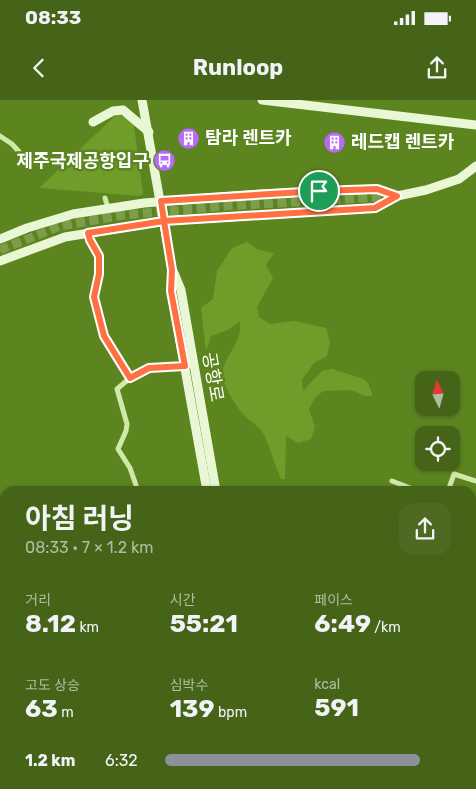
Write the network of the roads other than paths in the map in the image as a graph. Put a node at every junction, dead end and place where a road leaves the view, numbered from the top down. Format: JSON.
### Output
{"nodes":[{"id":1,"x":142,"y":100,"type":"edge"},
{"id":2,"x":262,"y":100,"type":"edge"},
{"id":3,"x":93,"y":122,"type":"dead end"},
{"id":4,"x":476,"y":125,"type":"edge"},
{"id":5,"x":149,"y":132,"type":"junction"},
{"id":6,"x":0,"y":136,"type":"edge"},
{"id":7,"x":21,"y":154,"type":"dead end"},
{"id":8,"x":476,"y":167,"type":"edge"},
{"id":9,"x":397,"y":196,"type":"junction"},
{"id":10,"x":105,"y":198,"type":"dead end"},
{"id":11,"x":161,"y":201,"type":"junction"},
{"id":12,"x":108,"y":208,"type":"junction"},
{"id":13,"x":164,"y":221,"type":"junction"},
{"id":14,"x":88,"y":233,"type":"junction"},
{"id":15,"x":0,"y":239,"type":"edge"},
{"id":16,"x":0,"y":261,"type":"edge"},
{"id":17,"x":172,"y":270,"type":"junction"},
{"id":18,"x":185,"y":366,"type":"junction"},
{"id":19,"x":130,"y":378,"type":"junction"},
{"id":20,"x":476,"y":481,"type":"edge"},
{"id":21,"x":392,"y":482,"type":"dead end"},
{"id":22,"x":136,"y":486,"type":"edge"},
{"id":23,"x":206,"y":486,"type":"edge"},
{"id":24,"x":215,"y":486,"type":"edge"},
{"id":25,"x":404,"y":486,"type":"edge"},
{"id":26,"x":450,"y":486,"type":"edge"}],
"edges":[{"from":1,"to":5,"type":"street","name":"공항로"},
{"from":2,"to":4,"type":"street"},
{"from":3,"to":5,"type":"street"},
{"from":5,"to":11,"type":"street","name":"공항로"},
{"from":6,"to":7,"type":"street"},
{"from":8,"to":9,"type":"street"},
{"from":9,"to":11,"type":"street"},
{"from":9,"to":13,"type":"street"},
{"from":10,"to":12,"type":"street"},
{"from":11,"to":12,"type":"street"},
{"from":11,"to":13,"type":"street","name":"공항로"},
{"from":12,"to":15,"type":"street"},
{"from":13,"to":14,"type":"street"},
{"from":13,"to":17,"type":"street","name":"공항로"},
{"from":14,"to":16,"type":"street"},
{"from":14,"to":19,"type":"street"},
{"from":17,"to":18,"type":"street","name":"공항로"},
{"from":17,"to":24,"type":"street","name":"공항로"},
{"from":18,"to":19,"type":"street"},
{"from":18,"to":23,"type":"street","name":"공항로"},
{"from":19,"to":22,"type":"street"},
{"from":20,"to":26,"type":"street"},
{"from":21,"to":25,"type":"street"}]}
